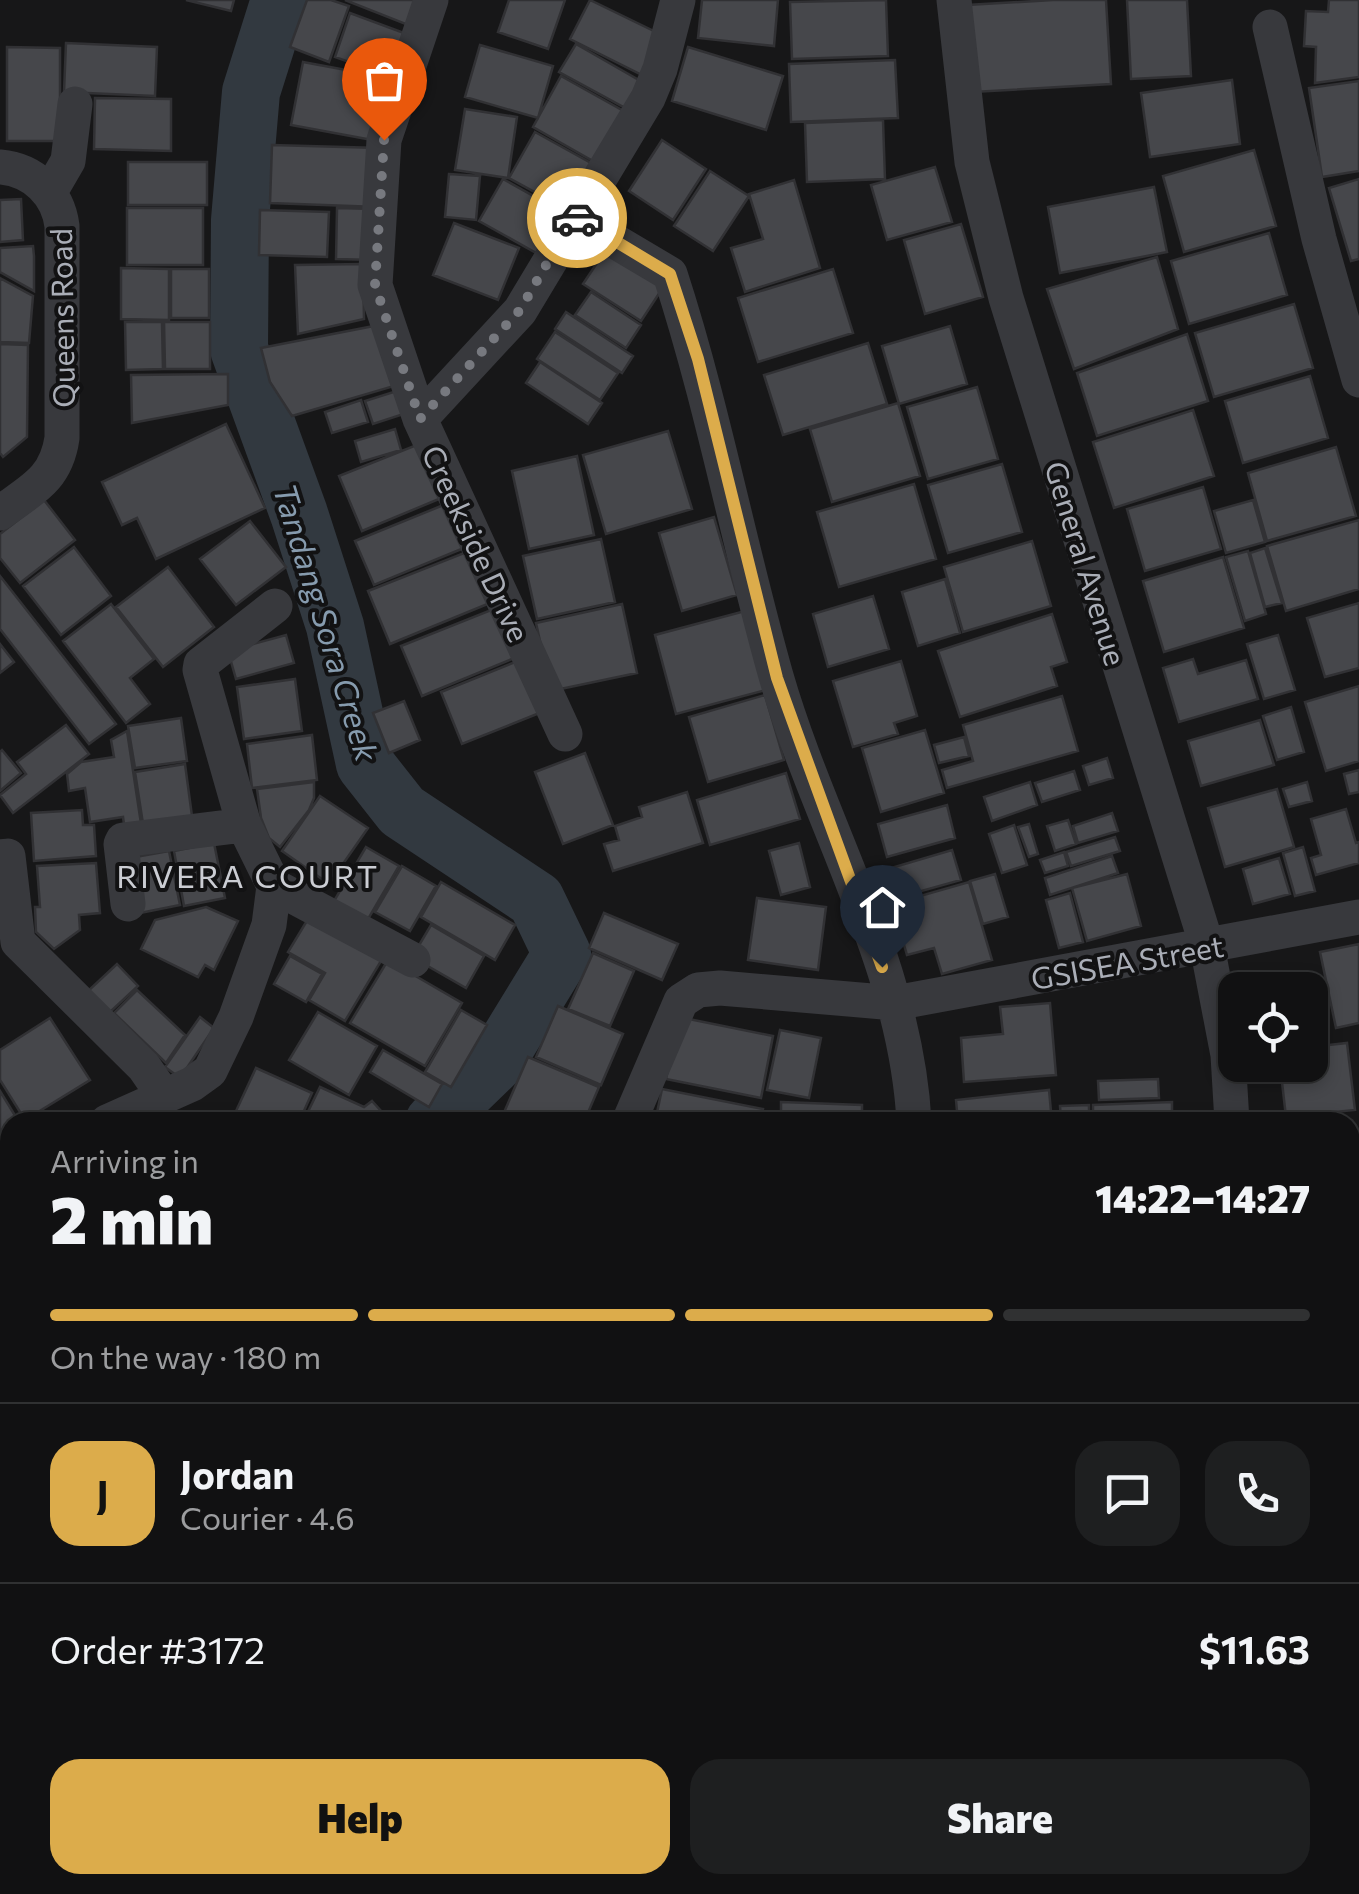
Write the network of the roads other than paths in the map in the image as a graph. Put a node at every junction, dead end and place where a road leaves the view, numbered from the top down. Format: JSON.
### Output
{"nodes":[{"id":1,"x":431,"y":0,"type":"edge"},
{"id":2,"x":678,"y":0,"type":"edge"},
{"id":3,"x":954,"y":0,"type":"edge"},
{"id":4,"x":1270,"y":27,"type":"dead end"},
{"id":5,"x":74,"y":104,"type":"dead end"},
{"id":6,"x":0,"y":166,"type":"edge"},
{"id":7,"x":50,"y":192,"type":"junction"},
{"id":8,"x":574,"y":217,"type":"junction"},
{"id":9,"x":1359,"y":380,"type":"edge"},
{"id":10,"x":420,"y":419,"type":"junction"},
{"id":11,"x":0,"y":514,"type":"edge"},
{"id":12,"x":275,"y":606,"type":"dead end"},
{"id":13,"x":565,"y":734,"type":"dead end"},
{"id":14,"x":244,"y":825,"type":"junction"},
{"id":15,"x":0,"y":856,"type":"edge"},
{"id":16,"x":274,"y":886,"type":"junction"},
{"id":17,"x":128,"y":904,"type":"dead end"},
{"id":18,"x":1359,"y":917,"type":"edge"},
{"id":19,"x":1206,"y":946,"type":"junction"},
{"id":20,"x":413,"y":960,"type":"dead end"},
{"id":21,"x":896,"y":1003,"type":"junction"},
{"id":22,"x":164,"y":1096,"type":"junction"},
{"id":23,"x":129,"y":1112,"type":"edge"},
{"id":24,"x":633,"y":1112,"type":"edge"},
{"id":25,"x":913,"y":1112,"type":"edge"},
{"id":26,"x":1231,"y":1112,"type":"edge"}],
"edges":[{"from":1,"to":10,"type":"street","name":"Creekside Drive"},
{"from":2,"to":8,"type":"street"},
{"from":3,"to":19,"type":"street","name":"General Avenue"},
{"from":4,"to":9,"type":"street"},
{"from":5,"to":7,"type":"street","name":"Queens Road"},
{"from":6,"to":7,"type":"street"},
{"from":7,"to":11,"type":"street","name":"Queens Road"},
{"from":8,"to":10,"type":"street"},
{"from":8,"to":21,"type":"street"},
{"from":10,"to":13,"type":"street","name":"Creekside Drive"},
{"from":12,"to":14,"type":"street"},
{"from":14,"to":16,"type":"street"},
{"from":14,"to":17,"type":"street"},
{"from":15,"to":22,"type":"street"},
{"from":16,"to":20,"type":"street"},
{"from":16,"to":22,"type":"street"},
{"from":18,"to":19,"type":"street","name":"GSISEA Street"},
{"from":19,"to":21,"type":"street","name":"GSISEA Street"},
{"from":19,"to":26,"type":"street","name":"General Avenue"},
{"from":21,"to":24,"type":"street","name":"GSISEA Street"},
{"from":21,"to":25,"type":"street"},
{"from":22,"to":23,"type":"street"}]}
